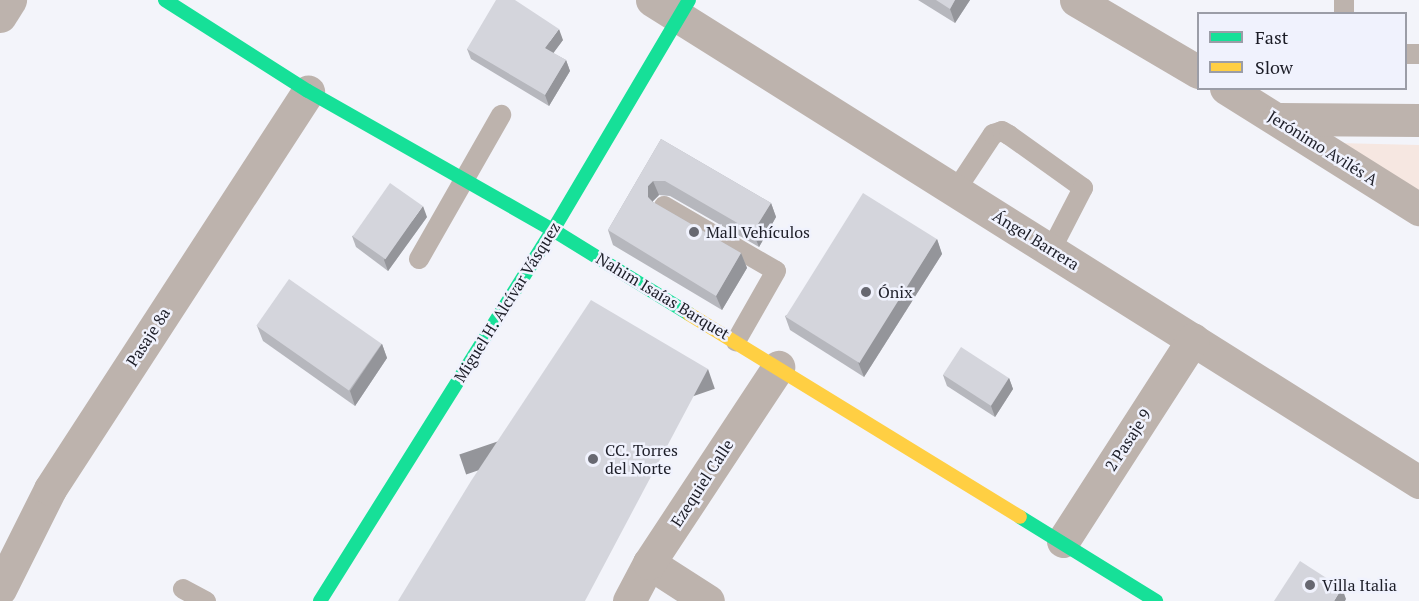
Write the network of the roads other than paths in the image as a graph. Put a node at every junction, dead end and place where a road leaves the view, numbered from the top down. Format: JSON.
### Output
{"nodes":[{"id":1,"x":10,"y":0,"type":"edge"},
{"id":2,"x":165,"y":0,"type":"edge"},
{"id":3,"x":652,"y":0,"type":"edge"},
{"id":4,"x":1076,"y":0,"type":"edge"},
{"id":5,"x":684,"y":8,"type":"edge"},
{"id":6,"x":0,"y":16,"type":"edge"},
{"id":7,"x":1197,"y":71,"type":"edge"},
{"id":8,"x":1229,"y":90,"type":"edge"},
{"id":9,"x":308,"y":91,"type":"junction"},
{"id":10,"x":501,"y":116,"type":"dead end"},
{"id":11,"x":1278,"y":119,"type":"junction"},
{"id":12,"x":1419,"y":120,"type":"edge"},
{"id":13,"x":466,"y":181,"type":"junction"},
{"id":14,"x":956,"y":190,"type":"junction"},
{"id":15,"x":664,"y":206,"type":"edge"},
{"id":16,"x":1419,"y":209,"type":"edge"},
{"id":17,"x":553,"y":230,"type":"junction"},
{"id":18,"x":1050,"y":250,"type":"junction"},
{"id":19,"x":419,"y":259,"type":"dead end"},
{"id":20,"x":1193,"y":339,"type":"junction"},
{"id":21,"x":736,"y":341,"type":"junction"},
{"id":22,"x":778,"y":367,"type":"junction"},
{"id":23,"x":1419,"y":482,"type":"edge"},
{"id":24,"x":1063,"y":541,"type":"junction"},
{"id":25,"x":649,"y":563,"type":"junction"},
{"id":26,"x":183,"y":589,"type":"dead end"},
{"id":27,"x":0,"y":590,"type":"edge"},
{"id":28,"x":206,"y":601,"type":"edge"},
{"id":29,"x":320,"y":601,"type":"edge"},
{"id":30,"x":629,"y":601,"type":"edge"},
{"id":31,"x":708,"y":601,"type":"edge"},
{"id":32,"x":1156,"y":601,"type":"edge"}],
"edges":[{"from":1,"to":6,"type":"street"},
{"from":2,"to":9,"type":"street","name":"Nahim Isaías Barquet"},
{"from":3,"to":5,"type":"street","name":"Ángel Barrera"},
{"from":4,"to":7,"type":"street"},
{"from":5,"to":14,"type":"street","name":"Ángel Barrera"},
{"from":5,"to":17,"type":"street","name":"Miguel H. Alcívar Vásquez"},
{"from":8,"to":11,"type":"street","name":"Jerónimo Avilés A"},
{"from":9,"to":13,"type":"street","name":"Nahim Isaías Barquet"},
{"from":9,"to":27,"type":"street","name":"Pasaje 8a"},
{"from":10,"to":13,"type":"lane"},
{"from":11,"to":12,"type":"street"},
{"from":11,"to":16,"type":"street","name":"Jerónimo Avilés A"},
{"from":13,"to":17,"type":"street","name":"Nahim Isaías Barquet"},
{"from":13,"to":19,"type":"lane"},
{"from":14,"to":18,"type":"street","name":"Ángel Barrera"},
{"from":14,"to":18,"type":"lane"},
{"from":15,"to":21,"type":"lane"},
{"from":17,"to":21,"type":"street","name":"Nahim Isaías Barquet"},
{"from":17,"to":29,"type":"street","name":"Miguel H. Alcívar Vásquez"},
{"from":18,"to":20,"type":"street","name":"Ángel Barrera"},
{"from":20,"to":23,"type":"street","name":"Ángel Barrera"},
{"from":20,"to":24,"type":"street","name":"2 Pasaje 9"},
{"from":21,"to":22,"type":"street","name":"Nahim Isaías Barquet"},
{"from":22,"to":24,"type":"street","name":"Nahim Isaías Barquet"},
{"from":22,"to":25,"type":"street","name":"Ezequiel Calle"},
{"from":24,"to":32,"type":"street","name":"Nahim Isaías Barquet"},
{"from":25,"to":30,"type":"street","name":"Ezequiel Calle"},
{"from":25,"to":31,"type":"street"},
{"from":26,"to":28,"type":"lane"}]}
